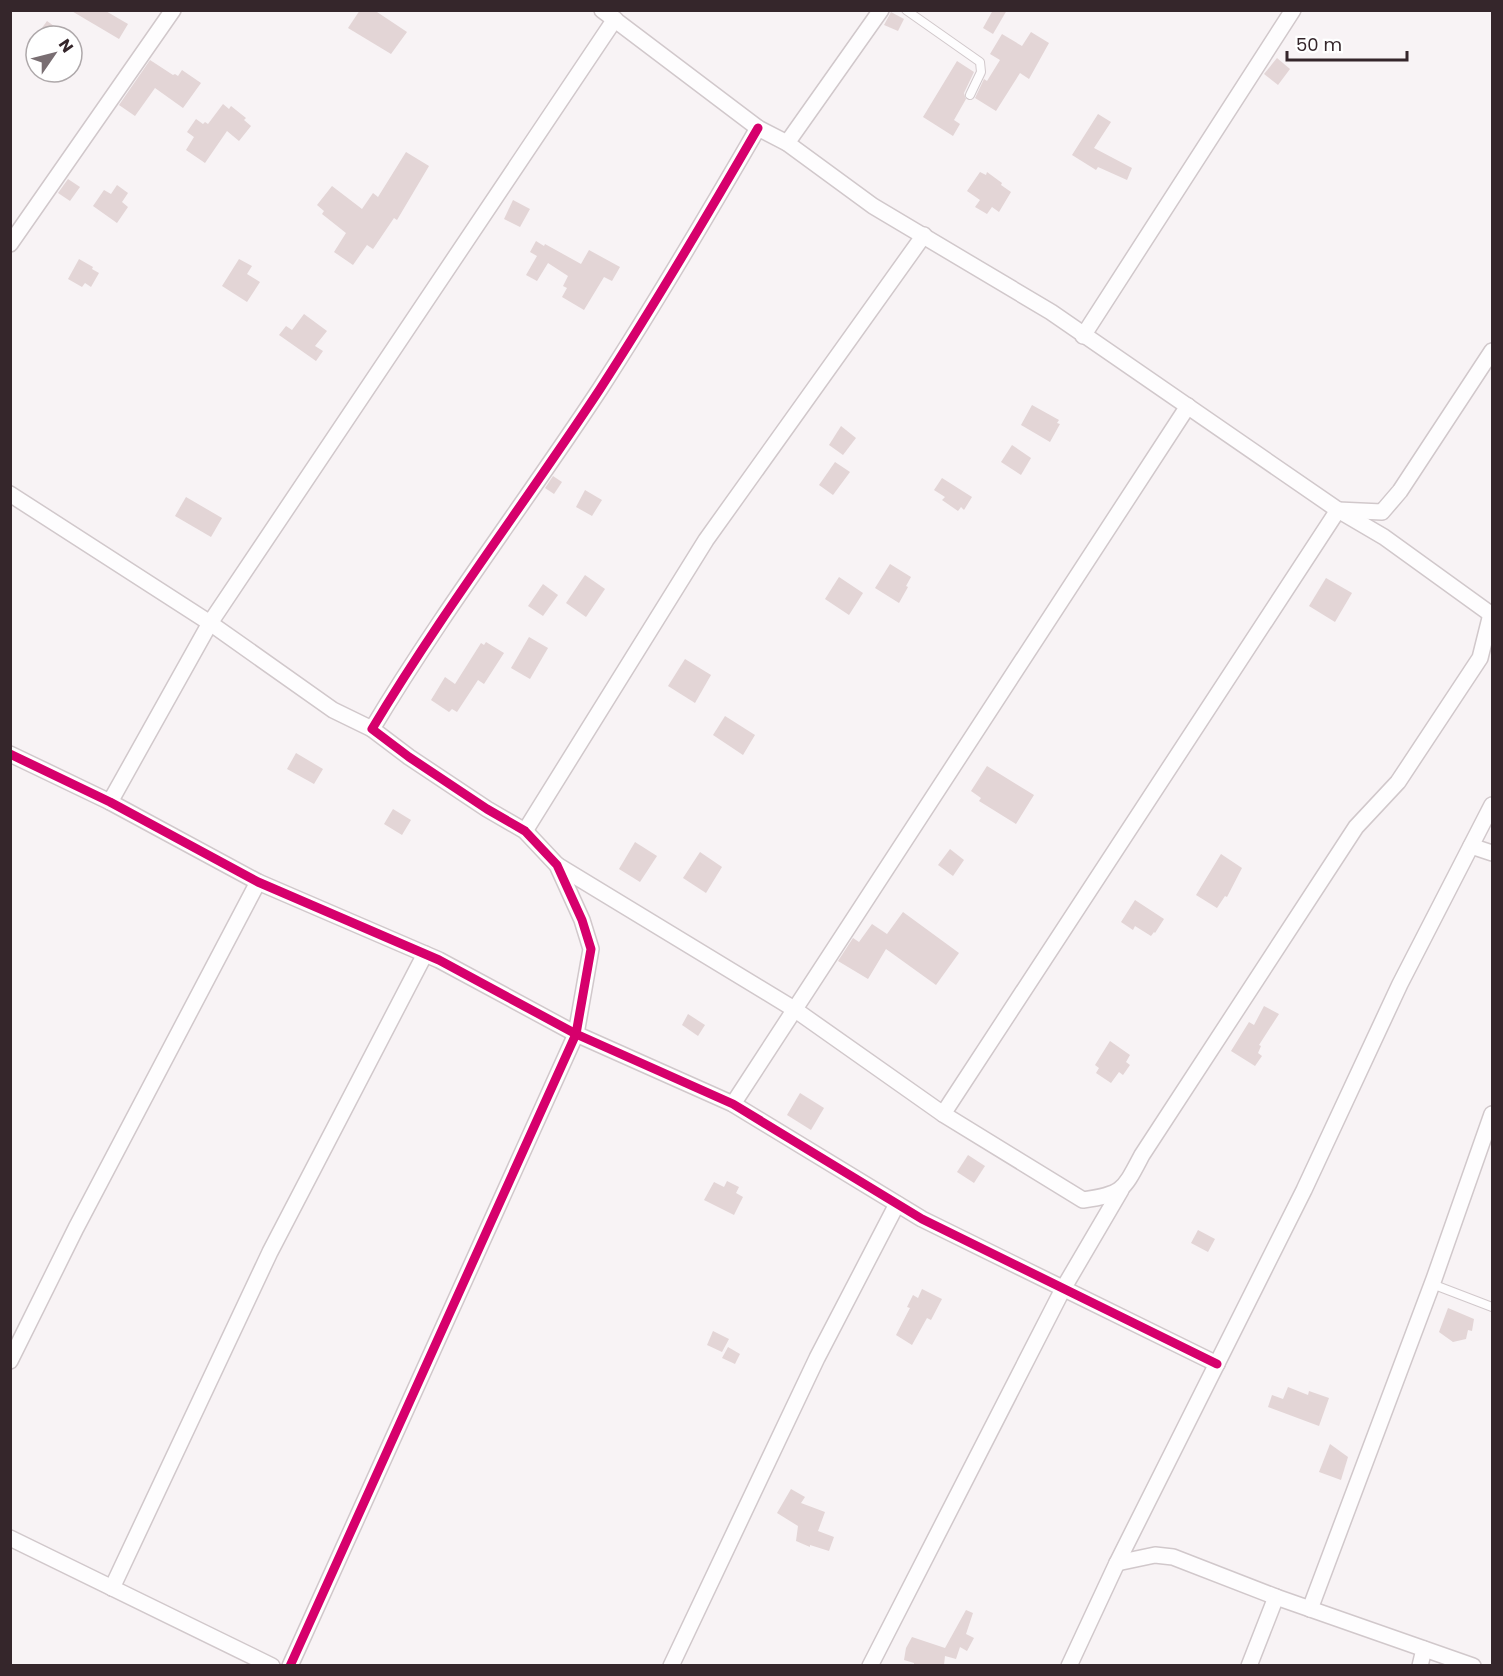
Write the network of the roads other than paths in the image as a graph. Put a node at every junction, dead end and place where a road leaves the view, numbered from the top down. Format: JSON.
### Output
{"nodes":[{"id":1,"x":173,"y":10,"type":"edge"},
{"id":2,"x":881,"y":10,"type":"edge"},
{"id":3,"x":906,"y":10,"type":"edge"},
{"id":4,"x":1293,"y":10,"type":"edge"},
{"id":5,"x":608,"y":15,"type":"edge"},
{"id":6,"x":970,"y":95,"type":"dead end"},
{"id":7,"x":758,"y":128,"type":"junction"},
{"id":8,"x":787,"y":143,"type":"junction"},
{"id":9,"x":924,"y":235,"type":"junction"},
{"id":10,"x":10,"y":244,"type":"edge"},
{"id":11,"x":1083,"y":336,"type":"junction"},
{"id":12,"x":1492,"y":351,"type":"edge"},
{"id":13,"x":1188,"y":406,"type":"junction"},
{"id":14,"x":10,"y":494,"type":"edge"},
{"id":15,"x":1338,"y":510,"type":"junction"},
{"id":16,"x":1492,"y":615,"type":"edge"},
{"id":17,"x":210,"y":623,"type":"junction"},
{"id":18,"x":372,"y":729,"type":"junction"},
{"id":19,"x":10,"y":754,"type":"edge"},
{"id":20,"x":110,"y":802,"type":"junction"},
{"id":21,"x":1492,"y":805,"type":"edge"},
{"id":22,"x":525,"y":831,"type":"junction"},
{"id":23,"x":1471,"y":846,"type":"junction"},
{"id":24,"x":1492,"y":853,"type":"edge"},
{"id":25,"x":558,"y":865,"type":"junction"},
{"id":26,"x":258,"y":882,"type":"junction"},
{"id":27,"x":425,"y":954,"type":"junction"},
{"id":28,"x":794,"y":1009,"type":"junction"},
{"id":29,"x":576,"y":1034,"type":"junction"},
{"id":30,"x":733,"y":1104,"type":"junction"},
{"id":31,"x":943,"y":1114,"type":"junction"},
{"id":32,"x":1492,"y":1114,"type":"edge"},
{"id":33,"x":1121,"y":1190,"type":"junction"},
{"id":34,"x":897,"y":1204,"type":"junction"},
{"id":35,"x":1432,"y":1284,"type":"junction"},
{"id":36,"x":1063,"y":1289,"type":"junction"},
{"id":37,"x":1492,"y":1307,"type":"edge"},
{"id":38,"x":10,"y":1361,"type":"edge"},
{"id":39,"x":1217,"y":1364,"type":"junction"},
{"id":40,"x":10,"y":1538,"type":"edge"},
{"id":41,"x":1116,"y":1563,"type":"junction"},
{"id":42,"x":112,"y":1588,"type":"junction"},
{"id":43,"x":1276,"y":1597,"type":"junction"},
{"id":44,"x":1310,"y":1609,"type":"junction"},
{"id":45,"x":1424,"y":1648,"type":"junction"},
{"id":46,"x":272,"y":1665,"type":"edge"},
{"id":47,"x":290,"y":1665,"type":"edge"},
{"id":48,"x":671,"y":1665,"type":"edge"},
{"id":49,"x":870,"y":1665,"type":"edge"},
{"id":50,"x":1069,"y":1665,"type":"edge"},
{"id":51,"x":1249,"y":1665,"type":"edge"},
{"id":52,"x":1420,"y":1665,"type":"edge"},
{"id":53,"x":1473,"y":1665,"type":"edge"}],
"edges":[{"from":1,"to":10,"type":"street"},
{"from":2,"to":8,"type":"street"},
{"from":3,"to":6,"type":"lane"},
{"from":4,"to":11,"type":"street"},
{"from":5,"to":7,"type":"street"},
{"from":5,"to":17,"type":"street"},
{"from":7,"to":8,"type":"street"},
{"from":7,"to":18,"type":"street"},
{"from":8,"to":9,"type":"street"},
{"from":9,"to":11,"type":"street"},
{"from":9,"to":22,"type":"street"},
{"from":11,"to":13,"type":"street"},
{"from":12,"to":15,"type":"street"},
{"from":13,"to":15,"type":"street"},
{"from":13,"to":28,"type":"street"},
{"from":14,"to":17,"type":"street"},
{"from":15,"to":16,"type":"street"},
{"from":15,"to":31,"type":"street"},
{"from":16,"to":33,"type":"street"},
{"from":17,"to":18,"type":"street"},
{"from":17,"to":20,"type":"street"},
{"from":18,"to":22,"type":"street"},
{"from":19,"to":20,"type":"street"},
{"from":20,"to":26,"type":"street"},
{"from":21,"to":23,"type":"street"},
{"from":22,"to":25,"type":"street"},
{"from":23,"to":24,"type":"street"},
{"from":23,"to":39,"type":"street"},
{"from":25,"to":28,"type":"street"},
{"from":25,"to":29,"type":"street"},
{"from":26,"to":27,"type":"street"},
{"from":26,"to":38,"type":"street"},
{"from":27,"to":29,"type":"street"},
{"from":27,"to":42,"type":"street"},
{"from":28,"to":30,"type":"street"},
{"from":28,"to":31,"type":"street"},
{"from":29,"to":30,"type":"street"},
{"from":29,"to":47,"type":"street"},
{"from":30,"to":34,"type":"street"},
{"from":31,"to":33,"type":"street"},
{"from":32,"to":35,"type":"street"},
{"from":33,"to":36,"type":"street"},
{"from":34,"to":36,"type":"street"},
{"from":34,"to":48,"type":"street"},
{"from":35,"to":37,"type":"lane"},
{"from":35,"to":44,"type":"street"},
{"from":36,"to":39,"type":"street"},
{"from":36,"to":49,"type":"street"},
{"from":39,"to":41,"type":"street"},
{"from":40,"to":42,"type":"street"},
{"from":41,"to":43,"type":"street"},
{"from":41,"to":50,"type":"street"},
{"from":42,"to":46,"type":"street"},
{"from":43,"to":44,"type":"street"},
{"from":43,"to":51,"type":"street"},
{"from":44,"to":45,"type":"street"},
{"from":45,"to":52,"type":"street"},
{"from":45,"to":53,"type":"street"}]}
